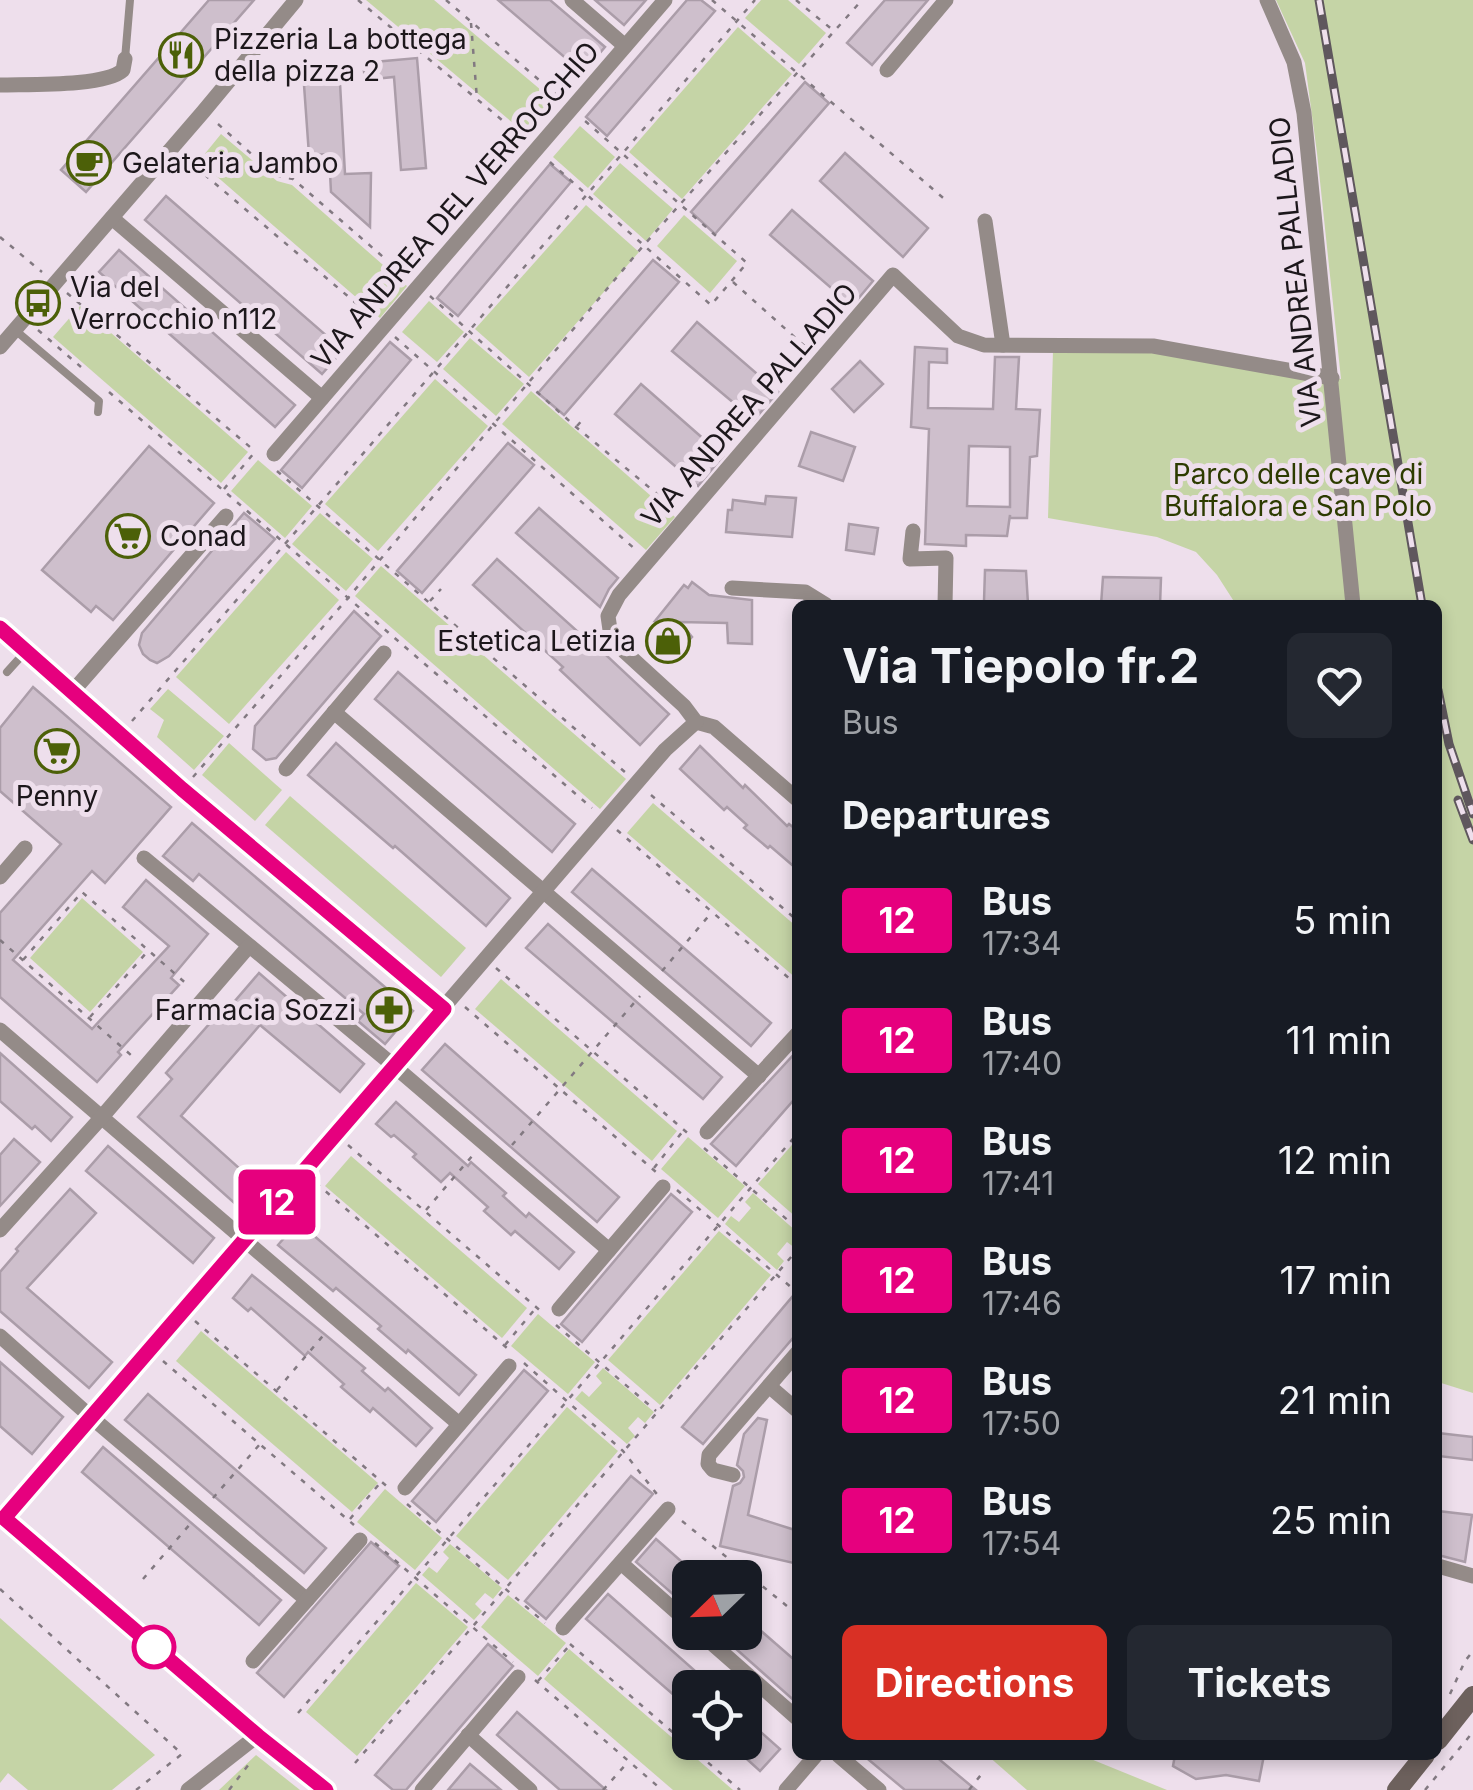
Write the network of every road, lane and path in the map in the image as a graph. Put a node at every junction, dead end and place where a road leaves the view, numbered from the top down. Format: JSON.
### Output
{"nodes":[{"id":1,"x":130,"y":0,"type":"edge"},
{"id":2,"x":296,"y":0,"type":"edge"},
{"id":3,"x":358,"y":0,"type":"edge"},
{"id":4,"x":446,"y":0,"type":"edge"},
{"id":5,"x":572,"y":0,"type":"edge"},
{"id":6,"x":666,"y":0,"type":"edge"},
{"id":7,"x":712,"y":0,"type":"edge"},
{"id":8,"x":755,"y":0,"type":"edge"},
{"id":9,"x":796,"y":0,"type":"edge"},
{"id":10,"x":862,"y":0,"type":"edge"},
{"id":11,"x":946,"y":0,"type":"edge"},
{"id":12,"x":1267,"y":0,"type":"edge"},
{"id":13,"x":471,"y":22,"type":"junction"},
{"id":14,"x":737,"y":22,"type":"junction"},
{"id":15,"x":834,"y":32,"type":"junction"},
{"id":16,"x":624,"y":46,"type":"junction"},
{"id":17,"x":124,"y":59,"type":"joint"},
{"id":18,"x":887,"y":70,"type":"dead end"},
{"id":19,"x":798,"y":74,"type":"junction"},
{"id":20,"x":0,"y":85,"type":"edge"},
{"id":21,"x":477,"y":100,"type":"junction"},
{"id":22,"x":572,"y":109,"type":"junction"},
{"id":23,"x":203,"y":112,"type":"junction"},
{"id":24,"x":847,"y":116,"type":"junction"},
{"id":25,"x":841,"y":121,"type":"dead end"},
{"id":26,"x":173,"y":147,"type":"junction"},
{"id":27,"x":537,"y":149,"type":"junction"},
{"id":28,"x":622,"y":154,"type":"junction"},
{"id":29,"x":586,"y":196,"type":"junction"},
{"id":30,"x":948,"y":202,"type":"dead end"},
{"id":31,"x":680,"y":206,"type":"junction"},
{"id":32,"x":112,"y":218,"type":"junction"},
{"id":33,"x":985,"y":221,"type":"dead end"},
{"id":34,"x":0,"y":238,"type":"edge"},
{"id":35,"x":643,"y":246,"type":"junction"},
{"id":36,"x":43,"y":273,"type":"dead end"},
{"id":37,"x":732,"y":281,"type":"junction"},
{"id":38,"x":419,"y":287,"type":"junction"},
{"id":39,"x":694,"y":291,"type":"junction"},
{"id":40,"x":66,"y":292,"type":"dead end"},
{"id":41,"x":688,"y":298,"type":"dead end"},
{"id":42,"x":20,"y":325,"type":"junction"},
{"id":43,"x":383,"y":327,"type":"junction"},
{"id":44,"x":470,"y":330,"type":"junction"},
{"id":45,"x":1002,"y":345,"type":"junction"},
{"id":46,"x":33,"y":346,"type":"junction"},
{"id":47,"x":0,"y":347,"type":"edge"},
{"id":48,"x":27,"y":354,"type":"dead end"},
{"id":49,"x":820,"y":360,"type":"junction"},
{"id":50,"x":58,"y":366,"type":"junction"},
{"id":51,"x":82,"y":368,"type":"dead end"},
{"id":52,"x":435,"y":371,"type":"junction"},
{"id":53,"x":1332,"y":378,"type":"junction"},
{"id":54,"x":58,"y":379,"type":"dead end"},
{"id":55,"x":526,"y":384,"type":"junction"},
{"id":56,"x":110,"y":392,"type":"dead end"},
{"id":57,"x":322,"y":398,"type":"junction"},
{"id":58,"x":98,"y":412,"type":"dead end"},
{"id":59,"x":585,"y":417,"type":"dead end"},
{"id":60,"x":494,"y":424,"type":"junction"},
{"id":61,"x":576,"y":427,"type":"junction"},
{"id":62,"x":270,"y":458,"type":"joint"},
{"id":63,"x":546,"y":470,"type":"junction"},
{"id":64,"x":541,"y":476,"type":"dead end"},
{"id":65,"x":223,"y":490,"type":"junction"},
{"id":66,"x":318,"y":506,"type":"junction"},
{"id":67,"x":226,"y":516,"type":"dead end"},
{"id":68,"x":686,"y":517,"type":"junction"},
{"id":69,"x":913,"y":531,"type":"dead end"},
{"id":70,"x":285,"y":544,"type":"junction"},
{"id":71,"x":379,"y":560,"type":"junction"},
{"id":72,"x":648,"y":560,"type":"junction"},
{"id":73,"x":732,"y":588,"type":"dead end"},
{"id":74,"x":442,"y":589,"type":"dead end"},
{"id":75,"x":348,"y":598,"type":"junction"},
{"id":76,"x":818,"y":600,"type":"edge"},
{"id":77,"x":944,"y":600,"type":"edge"},
{"id":78,"x":1353,"y":600,"type":"edge"},
{"id":79,"x":429,"y":602,"type":"junction"},
{"id":80,"x":0,"y":628,"type":"edge"},
{"id":81,"x":26,"y":651,"type":"junction"},
{"id":82,"x":384,"y":653,"type":"dead end"},
{"id":83,"x":7,"y":672,"type":"dead end"},
{"id":84,"x":74,"y":691,"type":"junction"},
{"id":85,"x":334,"y":712,"type":"junction"},
{"id":86,"x":696,"y":722,"type":"junction"},
{"id":87,"x":121,"y":733,"type":"junction"},
{"id":88,"x":286,"y":768,"type":"dead end"},
{"id":89,"x":638,"y":783,"type":"junction"},
{"id":90,"x":182,"y":789,"type":"junction"},
{"id":91,"x":792,"y":795,"type":"edge"},
{"id":92,"x":606,"y":820,"type":"junction"},
{"id":93,"x":26,"y":848,"type":"dead end"},
{"id":94,"x":144,"y":858,"type":"dead end"},
{"id":95,"x":0,"y":877,"type":"edge"},
{"id":96,"x":545,"y":890,"type":"junction"},
{"id":97,"x":712,"y":912,"type":"junction"},
{"id":98,"x":792,"y":916,"type":"edge"},
{"id":99,"x":0,"y":940,"type":"edge"},
{"id":100,"x":249,"y":946,"type":"junction"},
{"id":101,"x":148,"y":951,"type":"junction"},
{"id":102,"x":486,"y":959,"type":"junction"},
{"id":103,"x":22,"y":960,"type":"junction"},
{"id":104,"x":792,"y":981,"type":"edge"},
{"id":105,"x":651,"y":983,"type":"junction"},
{"id":106,"x":203,"y":999,"type":"junction"},
{"id":107,"x":449,"y":1003,"type":"junction"},
{"id":108,"x":89,"y":1018,"type":"junction"},
{"id":109,"x":0,"y":1030,"type":"edge"},
{"id":110,"x":792,"y":1040,"type":"edge"},
{"id":111,"x":592,"y":1051,"type":"junction"},
{"id":112,"x":394,"y":1066,"type":"junction"},
{"id":113,"x":145,"y":1067,"type":"junction"},
{"id":114,"x":759,"y":1076,"type":"junction"},
{"id":115,"x":560,"y":1089,"type":"junction"},
{"id":116,"x":101,"y":1118,"type":"junction"},
{"id":117,"x":684,"y":1130,"type":"junction"},
{"id":118,"x":708,"y":1132,"type":"dead end"},
{"id":119,"x":336,"y":1134,"type":"junction"},
{"id":120,"x":792,"y":1140,"type":"edge"},
{"id":121,"x":484,"y":1143,"type":"junction"},
{"id":122,"x":501,"y":1158,"type":"junction"},
{"id":123,"x":652,"y":1169,"type":"junction"},
{"id":124,"x":303,"y":1172,"type":"junction"},
{"id":125,"x":663,"y":1186,"type":"dead end"},
{"id":126,"x":750,"y":1188,"type":"junction"},
{"id":127,"x":425,"y":1211,"type":"junction"},
{"id":128,"x":792,"y":1224,"type":"edge"},
{"id":129,"x":718,"y":1225,"type":"junction"},
{"id":130,"x":0,"y":1230,"type":"edge"},
{"id":131,"x":244,"y":1240,"type":"junction"},
{"id":132,"x":609,"y":1250,"type":"junction"},
{"id":133,"x":792,"y":1256,"type":"edge"},
{"id":134,"x":776,"y":1274,"type":"junction"},
{"id":135,"x":792,"y":1289,"type":"edge"},
{"id":136,"x":537,"y":1308,"type":"junction"},
{"id":137,"x":559,"y":1309,"type":"dead end"},
{"id":138,"x":183,"y":1311,"type":"junction"},
{"id":139,"x":337,"y":1320,"type":"junction"},
{"id":140,"x":0,"y":1336,"type":"edge"},
{"id":141,"x":504,"y":1346,"type":"junction"},
{"id":142,"x":150,"y":1349,"type":"junction"},
{"id":143,"x":792,"y":1359,"type":"edge"},
{"id":144,"x":600,"y":1362,"type":"junction"},
{"id":145,"x":509,"y":1366,"type":"dead end"},
{"id":146,"x":768,"y":1386,"type":"junction"},
{"id":147,"x":276,"y":1391,"type":"junction"},
{"id":148,"x":567,"y":1400,"type":"junction"},
{"id":149,"x":792,"y":1405,"type":"edge"},
{"id":150,"x":658,"y":1412,"type":"junction"},
{"id":151,"x":91,"y":1417,"type":"junction"},
{"id":152,"x":459,"y":1424,"type":"junction"},
{"id":153,"x":623,"y":1451,"type":"junction"},
{"id":154,"x":733,"y":1475,"type":"dead end"},
{"id":155,"x":382,"y":1482,"type":"junction"},
{"id":156,"x":405,"y":1488,"type":"dead end"},
{"id":157,"x":668,"y":1509,"type":"junction"},
{"id":158,"x":2,"y":1517,"type":"edge"},
{"id":159,"x":349,"y":1520,"type":"junction"},
{"id":160,"x":360,"y":1534,"type":"junction"},
{"id":161,"x":448,"y":1539,"type":"junction"},
{"id":162,"x":621,"y":1563,"type":"junction"},
{"id":163,"x":1442,"y":1567,"type":"edge"},
{"id":164,"x":1473,"y":1576,"type":"edge"},
{"id":165,"x":415,"y":1578,"type":"junction"},
{"id":166,"x":506,"y":1588,"type":"junction"},
{"id":167,"x":0,"y":1589,"type":"edge"},
{"id":168,"x":307,"y":1600,"type":"junction"},
{"id":169,"x":672,"y":1608,"type":"edge"},
{"id":170,"x":792,"y":1610,"type":"edge"},
{"id":171,"x":545,"y":1622,"type":"dead end"},
{"id":172,"x":472,"y":1627,"type":"junction"},
{"id":173,"x":563,"y":1628,"type":"dead end"},
{"id":174,"x":720,"y":1650,"type":"edge"},
{"id":175,"x":1473,"y":1651,"type":"edge"},
{"id":176,"x":253,"y":1661,"type":"dead end"},
{"id":177,"x":518,"y":1676,"type":"dead end"},
{"id":178,"x":537,"y":1682,"type":"junction"},
{"id":179,"x":1473,"y":1696,"type":"edge"},
{"id":180,"x":1448,"y":1699,"type":"dead end"},
{"id":181,"x":298,"y":1713,"type":"dead end"},
{"id":182,"x":792,"y":1715,"type":"edge"},
{"id":183,"x":1473,"y":1732,"type":"edge"},
{"id":184,"x":468,"y":1735,"type":"junction"},
{"id":185,"x":1442,"y":1735,"type":"edge"},
{"id":186,"x":258,"y":1736,"type":"junction"},
{"id":187,"x":256,"y":1755,"type":"dead end"},
{"id":188,"x":812,"y":1760,"type":"edge"},
{"id":189,"x":844,"y":1760,"type":"edge"},
{"id":190,"x":1421,"y":1760,"type":"edge"},
{"id":191,"x":628,"y":1761,"type":"junction"},
{"id":192,"x":355,"y":1763,"type":"dead end"},
{"id":193,"x":984,"y":1771,"type":"dead end"},
{"id":194,"x":136,"y":1790,"type":"edge"},
{"id":195,"x":188,"y":1790,"type":"edge"},
{"id":196,"x":228,"y":1790,"type":"edge"},
{"id":197,"x":326,"y":1790,"type":"edge"},
{"id":198,"x":422,"y":1790,"type":"edge"},
{"id":199,"x":530,"y":1790,"type":"edge"},
{"id":200,"x":603,"y":1790,"type":"edge"},
{"id":201,"x":662,"y":1790,"type":"edge"},
{"id":202,"x":740,"y":1790,"type":"edge"},
{"id":203,"x":786,"y":1790,"type":"edge"},
{"id":204,"x":878,"y":1790,"type":"edge"},
{"id":205,"x":969,"y":1790,"type":"edge"},
{"id":206,"x":1397,"y":1790,"type":"edge"},
{"id":207,"x":1425,"y":1790,"type":"edge"}],
"edges":[{"from":1,"to":17,"type":"lane"},
{"from":2,"to":23,"type":"street"},
{"from":3,"to":21,"type":"path"},
{"from":4,"to":13,"type":"path"},
{"from":5,"to":16,"type":"street","name":"VIA ANDREA DEL VERROCCHIO"},
{"from":6,"to":16,"type":"street","name":"VIA ANDREA DEL VERROCCHIO"},
{"from":7,"to":14,"type":"path"},
{"from":8,"to":14,"type":"path"},
{"from":9,"to":15,"type":"path"},
{"from":10,"to":15,"type":"path"},
{"from":11,"to":18,"type":"street"},
{"from":12,"to":53,"type":"street","name":"VIA ANDREA PALLADIO"},
{"from":13,"to":21,"type":"path"},
{"from":13,"to":22,"type":"path"},
{"from":14,"to":19,"type":"path"},
{"from":14,"to":28,"type":"path"},
{"from":15,"to":19,"type":"path"},
{"from":16,"to":22,"type":"street","name":"VIA ANDREA DEL VERROCCHIO"},
{"from":17,"to":20,"type":"street"},
{"from":19,"to":24,"type":"path"},
{"from":19,"to":31,"type":"path"},
{"from":21,"to":27,"type":"path"},
{"from":22,"to":27,"type":"street","name":"VIA ANDREA DEL VERROCCHIO"},
{"from":22,"to":28,"type":"path"},
{"from":23,"to":26,"type":"street"},
{"from":23,"to":38,"type":"path"},
{"from":24,"to":25,"type":"path"},
{"from":24,"to":30,"type":"path"},
{"from":26,"to":32,"type":"street"},
{"from":26,"to":43,"type":"path"},
{"from":27,"to":29,"type":"path"},
{"from":27,"to":38,"type":"street","name":"VIA ANDREA DEL VERROCCHIO"},
{"from":28,"to":29,"type":"path"},
{"from":28,"to":31,"type":"path"},
{"from":29,"to":35,"type":"path"},
{"from":29,"to":44,"type":"path"},
{"from":31,"to":35,"type":"path"},
{"from":31,"to":37,"type":"path"},
{"from":32,"to":42,"type":"street"},
{"from":32,"to":57,"type":"street","name":"VIA ANDREA DEL VERROCCHIO"},
{"from":33,"to":45,"type":"street"},
{"from":34,"to":36,"type":"path"},
{"from":35,"to":39,"type":"path"},
{"from":35,"to":55,"type":"path"},
{"from":37,"to":39,"type":"path"},
{"from":37,"to":49,"type":"path"},
{"from":38,"to":43,"type":"street","name":"VIA ANDREA DEL VERROCCHIO"},
{"from":38,"to":44,"type":"path"},
{"from":39,"to":41,"type":"path"},
{"from":40,"to":65,"type":"path"},
{"from":42,"to":46,"type":"lane"},
{"from":42,"to":47,"type":"street"},
{"from":42,"to":51,"type":"path"},
{"from":43,"to":52,"type":"path"},
{"from":43,"to":57,"type":"street","name":"VIA ANDREA DEL VERROCCHIO"},
{"from":44,"to":52,"type":"path"},
{"from":44,"to":55,"type":"path"},
{"from":45,"to":49,"type":"street","name":"VIA ANDREA PALLADIO"},
{"from":45,"to":53,"type":"street","name":"VIA ANDREA PALLADIO"},
{"from":46,"to":48,"type":"lane"},
{"from":46,"to":50,"type":"lane"},
{"from":49,"to":68,"type":"street","name":"VIA ANDREA PALLADIO"},
{"from":50,"to":54,"type":"lane"},
{"from":50,"to":58,"type":"lane"},
{"from":52,"to":60,"type":"path"},
{"from":52,"to":66,"type":"path"},
{"from":53,"to":78,"type":"street","name":"VIA ANDREA PALLADIO"},
{"from":55,"to":60,"type":"path"},
{"from":55,"to":61,"type":"path"},
{"from":56,"to":65,"type":"path"},
{"from":57,"to":62,"type":"street","name":"VIA ANDREA DEL VERROCCHIO"},
{"from":59,"to":61,"type":"path"},
{"from":60,"to":63,"type":"path"},
{"from":60,"to":71,"type":"path"},
{"from":61,"to":68,"type":"path"},
{"from":62,"to":66,"type":"path"},
{"from":63,"to":64,"type":"path"},
{"from":63,"to":72,"type":"path"},
{"from":65,"to":70,"type":"path"},
{"from":66,"to":70,"type":"path"},
{"from":66,"to":71,"type":"path"},
{"from":67,"to":84,"type":"street"},
{"from":68,"to":72,"type":"street","name":"VIA ANDREA PALLADIO"},
{"from":69,"to":77,"type":"street"},
{"from":70,"to":75,"type":"path"},
{"from":70,"to":87,"type":"path"},
{"from":71,"to":75,"type":"path"},
{"from":71,"to":79,"type":"path"},
{"from":72,"to":86,"type":"street","name":"VIA ANDREA PALLADIO"},
{"from":73,"to":76,"type":"street"},
{"from":74,"to":79,"type":"path"},
{"from":75,"to":90,"type":"path"},
{"from":75,"to":92,"type":"path"},
{"from":79,"to":89,"type":"path"},
{"from":80,"to":81,"type":"street"},
{"from":81,"to":83,"type":"lane"},
{"from":81,"to":84,"type":"street"},
{"from":82,"to":85,"type":"street"},
{"from":84,"to":87,"type":"street"},
{"from":85,"to":88,"type":"street"},
{"from":85,"to":96,"type":"street"},
{"from":86,"to":89,"type":"street"},
{"from":86,"to":91,"type":"street"},
{"from":87,"to":90,"type":"street"},
{"from":89,"to":92,"type":"street"},
{"from":89,"to":98,"type":"path"},
{"from":90,"to":107,"type":"street"},
{"from":92,"to":96,"type":"street"},
{"from":92,"to":97,"type":"path"},
{"from":93,"to":95,"type":"street"},
{"from":94,"to":100,"type":"street"},
{"from":96,"to":102,"type":"street"},
{"from":96,"to":105,"type":"street"},
{"from":97,"to":104,"type":"path"},
{"from":97,"to":105,"type":"path"},
{"from":99,"to":103,"type":"path"},
{"from":100,"to":106,"type":"street"},
{"from":100,"to":112,"type":"street"},
{"from":101,"to":103,"type":"path"},
{"from":101,"to":106,"type":"path"},
{"from":101,"to":108,"type":"path"},
{"from":102,"to":107,"type":"street"},
{"from":102,"to":111,"type":"path"},
{"from":103,"to":108,"type":"path"},
{"from":105,"to":111,"type":"path"},
{"from":105,"to":114,"type":"street"},
{"from":106,"to":113,"type":"street"},
{"from":107,"to":112,"type":"street"},
{"from":107,"to":115,"type":"path"},
{"from":108,"to":113,"type":"path"},
{"from":109,"to":116,"type":"street"},
{"from":110,"to":114,"type":"street"},
{"from":111,"to":115,"type":"path"},
{"from":111,"to":117,"type":"path"},
{"from":112,"to":119,"type":"street"},
{"from":112,"to":121,"type":"street"},
{"from":113,"to":116,"type":"street"},
{"from":114,"to":118,"type":"street"},
{"from":115,"to":122,"type":"path"},
{"from":115,"to":123,"type":"path"},
{"from":116,"to":130,"type":"street"},
{"from":116,"to":131,"type":"street"},
{"from":117,"to":123,"type":"path"},
{"from":117,"to":126,"type":"path"},
{"from":119,"to":124,"type":"street"},
{"from":119,"to":127,"type":"path"},
{"from":120,"to":126,"type":"path"},
{"from":121,"to":122,"type":"street"},
{"from":121,"to":127,"type":"path"},
{"from":122,"to":132,"type":"street"},
{"from":123,"to":129,"type":"path"},
{"from":124,"to":131,"type":"street"},
{"from":124,"to":141,"type":"path"},
{"from":125,"to":132,"type":"street"},
{"from":126,"to":128,"type":"path"},
{"from":126,"to":129,"type":"path"},
{"from":127,"to":136,"type":"path"},
{"from":129,"to":134,"type":"path"},
{"from":129,"to":144,"type":"path"},
{"from":131,"to":138,"type":"street"},
{"from":131,"to":139,"type":"street"},
{"from":132,"to":137,"type":"street"},
{"from":133,"to":134,"type":"path"},
{"from":134,"to":135,"type":"path"},
{"from":134,"to":150,"type":"path"},
{"from":136,"to":141,"type":"path"},
{"from":136,"to":144,"type":"path"},
{"from":138,"to":142,"type":"street"},
{"from":138,"to":147,"type":"path"},
{"from":139,"to":147,"type":"path"},
{"from":139,"to":152,"type":"street"},
{"from":140,"to":151,"type":"street"},
{"from":141,"to":148,"type":"path"},
{"from":142,"to":151,"type":"street"},
{"from":142,"to":159,"type":"path"},
{"from":143,"to":146,"type":"street"},
{"from":144,"to":148,"type":"path"},
{"from":144,"to":150,"type":"path"},
{"from":145,"to":152,"type":"street"},
{"from":146,"to":149,"type":"street"},
{"from":146,"to":154,"type":"street"},
{"from":147,"to":155,"type":"path"},
{"from":148,"to":153,"type":"path"},
{"from":148,"to":161,"type":"path"},
{"from":150,"to":153,"type":"path"},
{"from":151,"to":158,"type":"street"},
{"from":151,"to":168,"type":"street"},
{"from":152,"to":156,"type":"street"},
{"from":153,"to":157,"type":"path"},
{"from":153,"to":166,"type":"path"},
{"from":155,"to":159,"type":"path"},
{"from":155,"to":161,"type":"path"},
{"from":157,"to":162,"type":"street"},
{"from":157,"to":170,"type":"path"},
{"from":158,"to":186,"type":"street"},
{"from":159,"to":160,"type":"path"},
{"from":160,"to":165,"type":"path"},
{"from":160,"to":168,"type":"street"},
{"from":161,"to":165,"type":"path"},
{"from":161,"to":166,"type":"path"},
{"from":162,"to":169,"type":"street"},
{"from":162,"to":173,"type":"street"},
{"from":163,"to":164,"type":"street"},
{"from":165,"to":172,"type":"path"},
{"from":165,"to":181,"type":"path"},
{"from":166,"to":171,"type":"path"},
{"from":166,"to":172,"type":"path"},
{"from":167,"to":194,"type":"path"},
{"from":168,"to":176,"type":"street"},
{"from":172,"to":178,"type":"path"},
{"from":172,"to":192,"type":"path"},
{"from":174,"to":182,"type":"street"},
{"from":175,"to":180,"type":"path"},
{"from":177,"to":184,"type":"street"},
{"from":178,"to":191,"type":"path"},
{"from":178,"to":202,"type":"path"},
{"from":179,"to":185,"type":"main road"},
{"from":183,"to":207,"type":"path"},
{"from":184,"to":198,"type":"street"},
{"from":184,"to":199,"type":"street"},
{"from":186,"to":195,"type":"street"},
{"from":186,"to":197,"type":"street"},
{"from":187,"to":196,"type":"path"},
{"from":188,"to":203,"type":"street"},
{"from":189,"to":204,"type":"street"},
{"from":190,"to":206,"type":"main road"},
{"from":191,"to":200,"type":"path"},
{"from":191,"to":201,"type":"path"},
{"from":193,"to":205,"type":"path"}]}
